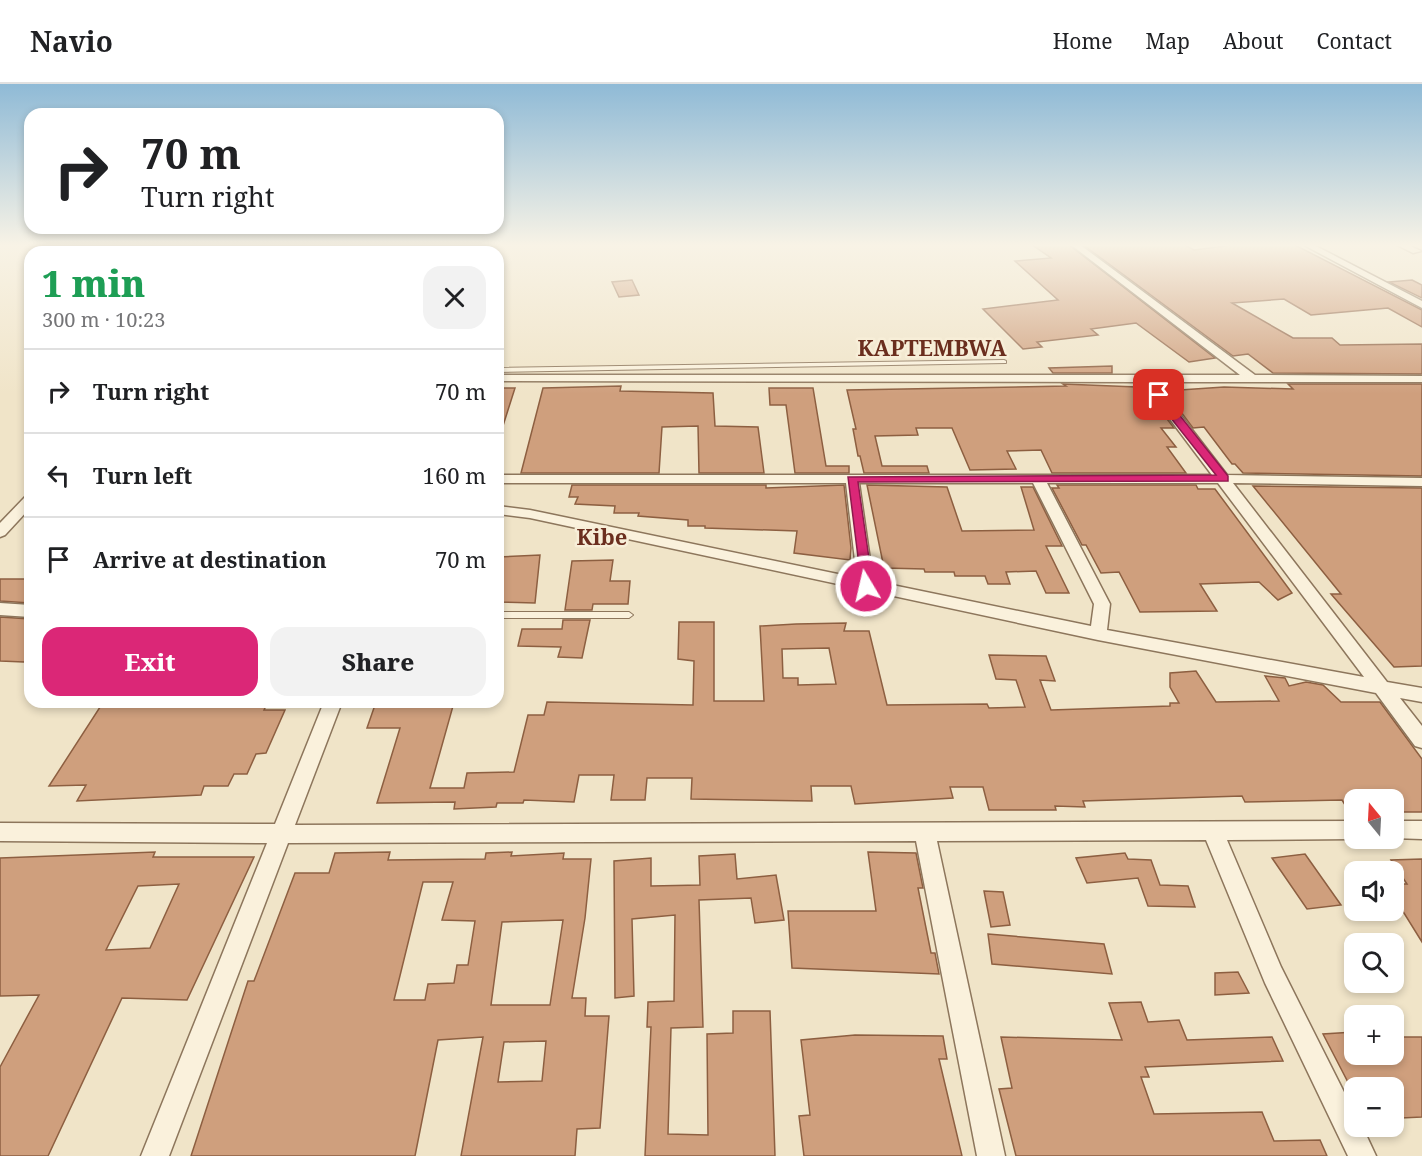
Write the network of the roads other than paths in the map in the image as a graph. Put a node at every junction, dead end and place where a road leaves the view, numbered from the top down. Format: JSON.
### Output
{"nodes":[{"id":1,"x":1140,"y":294,"type":"edge"},
{"id":2,"x":1401,"y":294,"type":"edge"},
{"id":3,"x":1422,"y":305,"type":"edge"},
{"id":4,"x":1004,"y":362,"type":"dead end"},
{"id":5,"x":504,"y":370,"type":"edge"},
{"id":6,"x":1250,"y":377,"type":"junction"},
{"id":7,"x":504,"y":378,"type":"edge"},
{"id":8,"x":1146,"y":379,"type":"junction"},
{"id":9,"x":1422,"y":379,"type":"edge"},
{"id":10,"x":504,"y":479,"type":"edge"},
{"id":11,"x":852,"y":479,"type":"junction"},
{"id":12,"x":1038,"y":479,"type":"junction"},
{"id":13,"x":1224,"y":479,"type":"junction"},
{"id":14,"x":1422,"y":482,"type":"edge"},
{"id":15,"x":24,"y":506,"type":"edge"},
{"id":16,"x":504,"y":511,"type":"edge"},
{"id":17,"x":0,"y":532,"type":"edge"},
{"id":18,"x":866,"y":586,"type":"junction"},
{"id":19,"x":0,"y":609,"type":"edge"},
{"id":20,"x":24,"y":611,"type":"edge"},
{"id":21,"x":504,"y":615,"type":"edge"},
{"id":22,"x":629,"y":615,"type":"dead end"},
{"id":23,"x":1098,"y":634,"type":"junction"},
{"id":24,"x":1381,"y":688,"type":"junction"},
{"id":25,"x":1422,"y":695,"type":"edge"},
{"id":26,"x":331,"y":708,"type":"edge"},
{"id":27,"x":1422,"y":740,"type":"edge"},
{"id":28,"x":1344,"y":830,"type":"edge"},
{"id":29,"x":1404,"y":830,"type":"edge"},
{"id":30,"x":1422,"y":830,"type":"edge"},
{"id":31,"x":1213,"y":831,"type":"junction"},
{"id":32,"x":0,"y":832,"type":"edge"},
{"id":33,"x":925,"y":832,"type":"junction"},
{"id":34,"x":283,"y":834,"type":"junction"},
{"id":35,"x":155,"y":1156,"type":"edge"},
{"id":36,"x":990,"y":1156,"type":"edge"},
{"id":37,"x":1362,"y":1156,"type":"edge"}],
"edges":[{"from":1,"to":6,"type":"street"},
{"from":2,"to":3,"type":"street"},
{"from":4,"to":5,"type":"lane"},
{"from":6,"to":8,"type":"street"},
{"from":6,"to":9,"type":"street"},
{"from":7,"to":8,"type":"street"},
{"from":8,"to":13,"type":"street"},
{"from":10,"to":11,"type":"street"},
{"from":11,"to":12,"type":"street"},
{"from":11,"to":18,"type":"street"},
{"from":12,"to":13,"type":"street"},
{"from":12,"to":23,"type":"street"},
{"from":13,"to":14,"type":"street"},
{"from":13,"to":24,"type":"street"},
{"from":15,"to":17,"type":"street"},
{"from":16,"to":18,"type":"street"},
{"from":18,"to":23,"type":"street"},
{"from":19,"to":20,"type":"street"},
{"from":21,"to":22,"type":"lane"},
{"from":23,"to":24,"type":"street"},
{"from":24,"to":25,"type":"street"},
{"from":24,"to":27,"type":"street"},
{"from":26,"to":34,"type":"street"},
{"from":28,"to":31,"type":"street"},
{"from":29,"to":30,"type":"street"},
{"from":31,"to":33,"type":"street"},
{"from":31,"to":37,"type":"street"},
{"from":32,"to":34,"type":"street"},
{"from":33,"to":34,"type":"street"},
{"from":33,"to":36,"type":"street"},
{"from":34,"to":35,"type":"street"}]}
